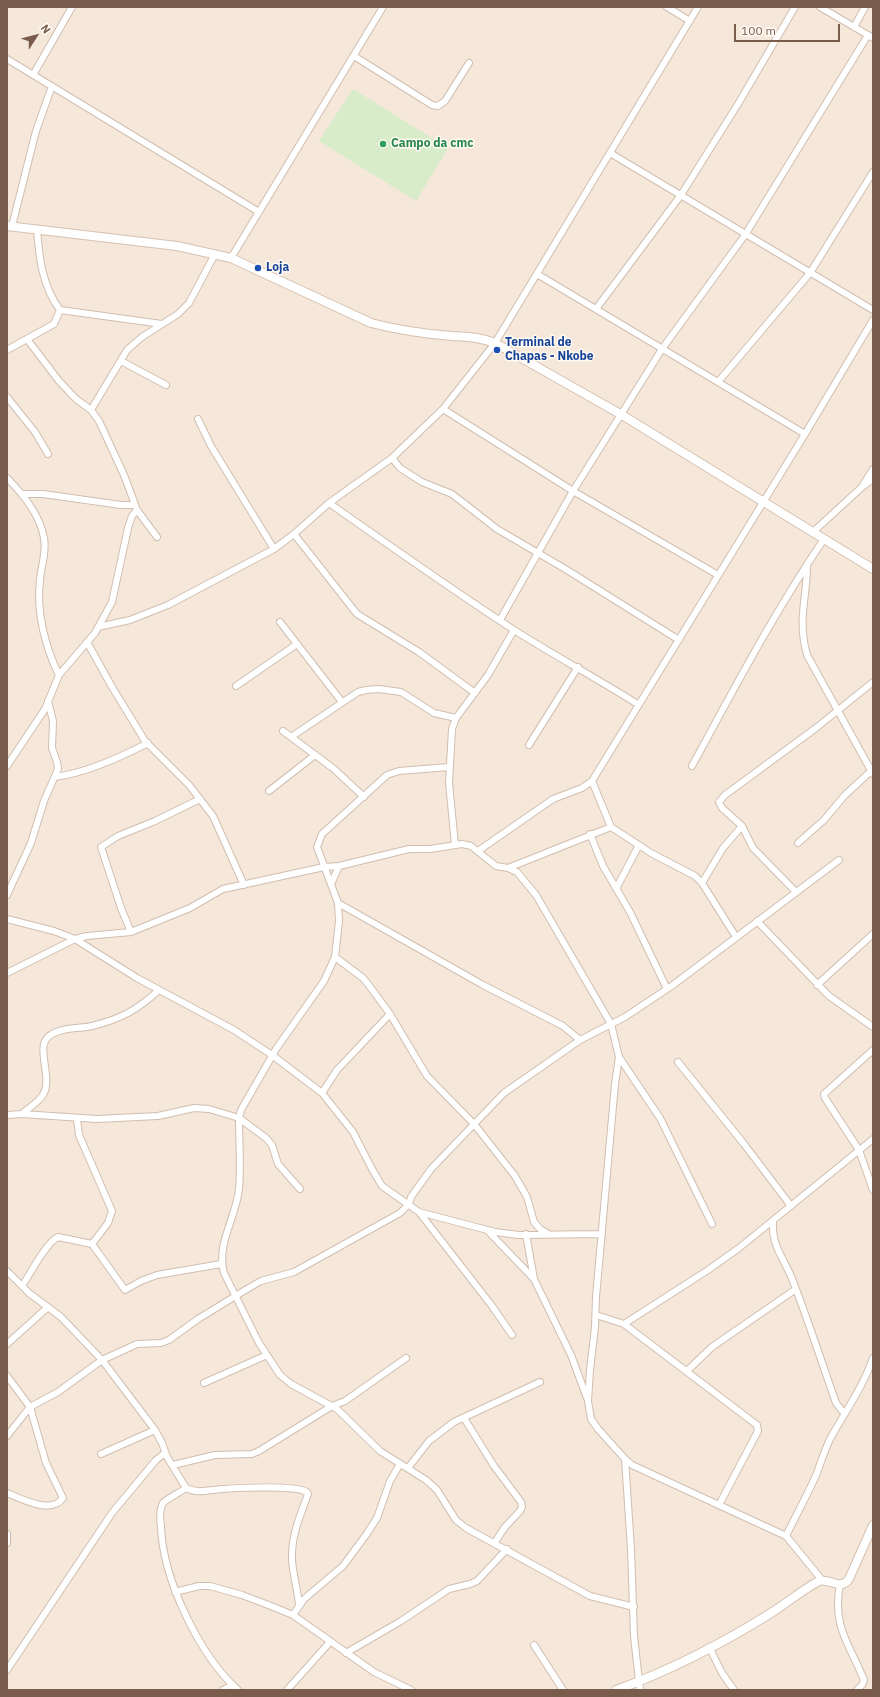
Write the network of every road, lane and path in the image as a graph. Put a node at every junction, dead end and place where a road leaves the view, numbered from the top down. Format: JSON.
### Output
{"nodes":[{"id":1,"x":72,"y":7,"type":"edge"},
{"id":2,"x":383,"y":7,"type":"edge"},
{"id":3,"x":667,"y":7,"type":"edge"},
{"id":4,"x":698,"y":7,"type":"edge"},
{"id":5,"x":795,"y":7,"type":"edge"},
{"id":6,"x":820,"y":7,"type":"edge"},
{"id":7,"x":865,"y":7,"type":"edge"},
{"id":8,"x":690,"y":21,"type":"junction"},
{"id":9,"x":854,"y":27,"type":"junction"},
{"id":10,"x":870,"y":37,"type":"edge"},
{"id":11,"x":354,"y":56,"type":"junction"},
{"id":12,"x":7,"y":59,"type":"edge"},
{"id":13,"x":469,"y":63,"type":"dead end"},
{"id":14,"x":32,"y":74,"type":"junction"},
{"id":15,"x":52,"y":86,"type":"junction"},
{"id":16,"x":610,"y":153,"type":"junction"},
{"id":17,"x":873,"y":172,"type":"edge"},
{"id":18,"x":681,"y":195,"type":"junction"},
{"id":19,"x":259,"y":212,"type":"junction"},
{"id":20,"x":10,"y":226,"type":"edge"},
{"id":21,"x":37,"y":229,"type":"junction"},
{"id":22,"x":745,"y":235,"type":"junction"},
{"id":23,"x":215,"y":254,"type":"junction"},
{"id":24,"x":231,"y":258,"type":"junction"},
{"id":25,"x":810,"y":273,"type":"junction"},
{"id":26,"x":537,"y":274,"type":"junction"},
{"id":27,"x":596,"y":309,"type":"junction"},
{"id":28,"x":60,"y":310,"type":"junction"},
{"id":29,"x":873,"y":310,"type":"edge"},
{"id":30,"x":873,"y":320,"type":"edge"},
{"id":31,"x":162,"y":324,"type":"junction"},
{"id":32,"x":27,"y":339,"type":"junction"},
{"id":33,"x":495,"y":343,"type":"junction"},
{"id":34,"x":662,"y":349,"type":"junction"},
{"id":35,"x":7,"y":350,"type":"edge"},
{"id":36,"x":121,"y":361,"type":"junction"},
{"id":37,"x":718,"y":382,"type":"junction"},
{"id":38,"x":166,"y":385,"type":"dead end"},
{"id":39,"x":7,"y":397,"type":"edge"},
{"id":40,"x":91,"y":410,"type":"junction"},
{"id":41,"x":442,"y":410,"type":"junction"},
{"id":42,"x":622,"y":415,"type":"junction"},
{"id":43,"x":198,"y":419,"type":"dead end"},
{"id":44,"x":805,"y":434,"type":"junction"},
{"id":45,"x":48,"y":454,"type":"dead end"},
{"id":46,"x":392,"y":458,"type":"junction"},
{"id":47,"x":873,"y":469,"type":"edge"},
{"id":48,"x":7,"y":478,"type":"edge"},
{"id":49,"x":873,"y":479,"type":"edge"},
{"id":50,"x":862,"y":487,"type":"junction"},
{"id":51,"x":573,"y":491,"type":"junction"},
{"id":52,"x":22,"y":494,"type":"junction"},
{"id":53,"x":764,"y":500,"type":"junction"},
{"id":54,"x":329,"y":503,"type":"junction"},
{"id":55,"x":136,"y":508,"type":"junction"},
{"id":56,"x":813,"y":532,"type":"junction"},
{"id":57,"x":294,"y":534,"type":"junction"},
{"id":58,"x":157,"y":537,"type":"dead end"},
{"id":59,"x":824,"y":539,"type":"junction"},
{"id":60,"x":274,"y":549,"type":"junction"},
{"id":61,"x":538,"y":554,"type":"junction"},
{"id":62,"x":807,"y":564,"type":"junction"},
{"id":63,"x":873,"y":569,"type":"edge"},
{"id":64,"x":718,"y":576,"type":"junction"},
{"id":65,"x":500,"y":620,"type":"junction"},
{"id":66,"x":280,"y":622,"type":"dead end"},
{"id":67,"x":98,"y":627,"type":"junction"},
{"id":68,"x":514,"y":630,"type":"junction"},
{"id":69,"x":678,"y":640,"type":"junction"},
{"id":70,"x":88,"y":642,"type":"junction"},
{"id":71,"x":297,"y":644,"type":"junction"},
{"id":72,"x":578,"y":667,"type":"junction"},
{"id":73,"x":59,"y":675,"type":"junction"},
{"id":74,"x":873,"y":682,"type":"edge"},
{"id":75,"x":236,"y":686,"type":"dead end"},
{"id":76,"x":475,"y":692,"type":"junction"},
{"id":77,"x":48,"y":701,"type":"junction"},
{"id":78,"x":342,"y":702,"type":"junction"},
{"id":79,"x":639,"y":705,"type":"junction"},
{"id":80,"x":837,"y":710,"type":"junction"},
{"id":81,"x":456,"y":718,"type":"junction"},
{"id":82,"x":284,"y":731,"type":"dead end"},
{"id":83,"x":291,"y":737,"type":"junction"},
{"id":84,"x":148,"y":743,"type":"junction"},
{"id":85,"x":529,"y":745,"type":"dead end"},
{"id":86,"x":315,"y":755,"type":"junction"},
{"id":87,"x":7,"y":766,"type":"edge"},
{"id":88,"x":692,"y":766,"type":"dead end"},
{"id":89,"x":449,"y":767,"type":"junction"},
{"id":90,"x":872,"y":772,"type":"edge"},
{"id":91,"x":55,"y":777,"type":"junction"},
{"id":92,"x":592,"y":781,"type":"junction"},
{"id":93,"x":269,"y":791,"type":"dead end"},
{"id":94,"x":364,"y":797,"type":"junction"},
{"id":95,"x":200,"y":798,"type":"junction"},
{"id":96,"x":742,"y":826,"type":"junction"},
{"id":97,"x":611,"y":827,"type":"junction"},
{"id":98,"x":590,"y":834,"type":"junction"},
{"id":99,"x":798,"y":843,"type":"dead end"},
{"id":100,"x":455,"y":845,"type":"junction"},
{"id":101,"x":639,"y":846,"type":"junction"},
{"id":102,"x":478,"y":851,"type":"junction"},
{"id":103,"x":839,"y":860,"type":"dead end"},
{"id":104,"x":339,"y":866,"type":"junction"},
{"id":105,"x":324,"y":867,"type":"junction"},
{"id":106,"x":508,"y":868,"type":"junction"},
{"id":107,"x":332,"y":882,"type":"junction"},
{"id":108,"x":702,"y":883,"type":"junction"},
{"id":109,"x":244,"y":884,"type":"junction"},
{"id":110,"x":617,"y":886,"type":"junction"},
{"id":111,"x":796,"y":892,"type":"junction"},
{"id":112,"x":7,"y":895,"type":"edge"},
{"id":113,"x":338,"y":903,"type":"junction"},
{"id":114,"x":7,"y":919,"type":"edge"},
{"id":115,"x":757,"y":921,"type":"junction"},
{"id":116,"x":130,"y":932,"type":"junction"},
{"id":117,"x":873,"y":934,"type":"edge"},
{"id":118,"x":736,"y":937,"type":"junction"},
{"id":119,"x":75,"y":939,"type":"junction"},
{"id":120,"x":335,"y":957,"type":"junction"},
{"id":121,"x":7,"y":973,"type":"edge"},
{"id":122,"x":817,"y":984,"type":"junction"},
{"id":123,"x":667,"y":989,"type":"junction"},
{"id":124,"x":159,"y":990,"type":"junction"},
{"id":125,"x":390,"y":1014,"type":"junction"},
{"id":126,"x":611,"y":1024,"type":"junction"},
{"id":127,"x":873,"y":1027,"type":"edge"},
{"id":128,"x":580,"y":1040,"type":"junction"},
{"id":129,"x":873,"y":1050,"type":"edge"},
{"id":130,"x":272,"y":1055,"type":"junction"},
{"id":131,"x":619,"y":1057,"type":"junction"},
{"id":132,"x":678,"y":1062,"type":"dead end"},
{"id":133,"x":322,"y":1093,"type":"junction"},
{"id":134,"x":22,"y":1114,"type":"junction"},
{"id":135,"x":7,"y":1115,"type":"edge"},
{"id":136,"x":76,"y":1118,"type":"junction"},
{"id":137,"x":239,"y":1118,"type":"junction"},
{"id":138,"x":474,"y":1124,"type":"junction"},
{"id":139,"x":873,"y":1139,"type":"edge"},
{"id":140,"x":859,"y":1150,"type":"junction"},
{"id":141,"x":300,"y":1189,"type":"dead end"},
{"id":142,"x":873,"y":1190,"type":"edge"},
{"id":143,"x":409,"y":1204,"type":"junction"},
{"id":144,"x":791,"y":1206,"type":"junction"},
{"id":145,"x":419,"y":1212,"type":"junction"},
{"id":146,"x":773,"y":1221,"type":"junction"},
{"id":147,"x":534,"y":1222,"type":"junction"},
{"id":148,"x":712,"y":1224,"type":"dead end"},
{"id":149,"x":487,"y":1230,"type":"junction"},
{"id":150,"x":527,"y":1234,"type":"junction"},
{"id":151,"x":549,"y":1234,"type":"junction"},
{"id":152,"x":602,"y":1234,"type":"junction"},
{"id":153,"x":92,"y":1244,"type":"junction"},
{"id":154,"x":221,"y":1264,"type":"junction"},
{"id":155,"x":7,"y":1271,"type":"edge"},
{"id":156,"x":534,"y":1279,"type":"junction"},
{"id":157,"x":22,"y":1286,"type":"junction"},
{"id":158,"x":796,"y":1289,"type":"junction"},
{"id":159,"x":236,"y":1295,"type":"junction"},
{"id":160,"x":48,"y":1307,"type":"junction"},
{"id":161,"x":596,"y":1315,"type":"junction"},
{"id":162,"x":624,"y":1324,"type":"junction"},
{"id":163,"x":512,"y":1335,"type":"dead end"},
{"id":164,"x":7,"y":1344,"type":"edge"},
{"id":165,"x":267,"y":1356,"type":"junction"},
{"id":166,"x":406,"y":1358,"type":"dead end"},
{"id":167,"x":873,"y":1358,"type":"edge"},
{"id":168,"x":102,"y":1360,"type":"junction"},
{"id":169,"x":687,"y":1371,"type":"junction"},
{"id":170,"x":7,"y":1376,"type":"edge"},
{"id":171,"x":540,"y":1382,"type":"dead end"},
{"id":172,"x":204,"y":1383,"type":"dead end"},
{"id":173,"x":588,"y":1401,"type":"junction"},
{"id":174,"x":332,"y":1406,"type":"junction"},
{"id":175,"x":30,"y":1407,"type":"junction"},
{"id":176,"x":844,"y":1413,"type":"junction"},
{"id":177,"x":464,"y":1418,"type":"junction"},
{"id":178,"x":155,"y":1430,"type":"junction"},
{"id":179,"x":7,"y":1436,"type":"edge"},
{"id":180,"x":165,"y":1453,"type":"junction"},
{"id":181,"x":101,"y":1454,"type":"dead end"},
{"id":182,"x":624,"y":1459,"type":"junction"},
{"id":183,"x":400,"y":1464,"type":"junction"},
{"id":184,"x":173,"y":1466,"type":"junction"},
{"id":185,"x":408,"y":1468,"type":"junction"},
{"id":186,"x":186,"y":1488,"type":"junction"},
{"id":187,"x":7,"y":1493,"type":"edge"},
{"id":188,"x":719,"y":1505,"type":"junction"},
{"id":189,"x":873,"y":1525,"type":"edge"},
{"id":190,"x":7,"y":1534,"type":"edge"},
{"id":191,"x":786,"y":1536,"type":"junction"},
{"id":192,"x":495,"y":1542,"type":"junction"},
{"id":193,"x":7,"y":1543,"type":"edge"},
{"id":194,"x":507,"y":1549,"type":"junction"},
{"id":195,"x":822,"y":1580,"type":"junction"},
{"id":196,"x":840,"y":1584,"type":"junction"},
{"id":197,"x":175,"y":1592,"type":"junction"},
{"id":198,"x":299,"y":1606,"type":"junction"},
{"id":199,"x":634,"y":1607,"type":"junction"},
{"id":200,"x":293,"y":1616,"type":"junction"},
{"id":201,"x":330,"y":1642,"type":"junction"},
{"id":202,"x":534,"y":1646,"type":"dead end"},
{"id":203,"x":709,"y":1647,"type":"junction"},
{"id":204,"x":346,"y":1653,"type":"junction"},
{"id":205,"x":7,"y":1670,"type":"edge"},
{"id":206,"x":232,"y":1685,"type":"junction"},
{"id":207,"x":640,"y":1686,"type":"edge"},
{"id":208,"x":223,"y":1690,"type":"edge"},
{"id":209,"x":238,"y":1690,"type":"edge"},
{"id":210,"x":287,"y":1690,"type":"edge"},
{"id":211,"x":411,"y":1690,"type":"edge"},
{"id":212,"x":563,"y":1690,"type":"edge"},
{"id":213,"x":616,"y":1690,"type":"edge"},
{"id":214,"x":734,"y":1690,"type":"edge"},
{"id":215,"x":857,"y":1690,"type":"edge"}],
"edges":[{"from":1,"to":14,"type":"street"},
{"from":2,"to":11,"type":"street"},
{"from":3,"to":8,"type":"street"},
{"from":4,"to":8,"type":"street"},
{"from":5,"to":18,"type":"street"},
{"from":6,"to":9,"type":"street"},
{"from":7,"to":9,"type":"street"},
{"from":8,"to":16,"type":"street"},
{"from":9,"to":10,"type":"street"},
{"from":10,"to":22,"type":"street"},
{"from":11,"to":13,"type":"street"},
{"from":11,"to":19,"type":"street"},
{"from":12,"to":14,"type":"street"},
{"from":14,"to":15,"type":"street"},
{"from":15,"to":19,"type":"street"},
{"from":15,"to":20,"type":"street"},
{"from":16,"to":18,"type":"street"},
{"from":16,"to":26,"type":"street"},
{"from":17,"to":25,"type":"street"},
{"from":18,"to":22,"type":"street"},
{"from":18,"to":27,"type":"street"},
{"from":19,"to":24,"type":"street"},
{"from":20,"to":21,"type":"street"},
{"from":21,"to":23,"type":"street"},
{"from":21,"to":28,"type":"street"},
{"from":22,"to":25,"type":"street"},
{"from":22,"to":34,"type":"street"},
{"from":23,"to":24,"type":"street"},
{"from":23,"to":31,"type":"street"},
{"from":24,"to":33,"type":"street"},
{"from":25,"to":29,"type":"street"},
{"from":25,"to":37,"type":"street"},
{"from":26,"to":27,"type":"street"},
{"from":26,"to":33,"type":"street"},
{"from":27,"to":34,"type":"street"},
{"from":28,"to":31,"type":"street"},
{"from":28,"to":32,"type":"street"},
{"from":30,"to":44,"type":"street"},
{"from":31,"to":36,"type":"street"},
{"from":32,"to":35,"type":"street"},
{"from":32,"to":40,"type":"street"},
{"from":33,"to":41,"type":"street"},
{"from":33,"to":42,"type":"street"},
{"from":34,"to":37,"type":"street"},
{"from":34,"to":42,"type":"street"},
{"from":36,"to":38,"type":"street"},
{"from":36,"to":40,"type":"street"},
{"from":37,"to":44,"type":"street"},
{"from":39,"to":45,"type":"street"},
{"from":40,"to":55,"type":"street"},
{"from":41,"to":46,"type":"street"},
{"from":41,"to":51,"type":"street"},
{"from":42,"to":51,"type":"street"},
{"from":42,"to":53,"type":"street"},
{"from":43,"to":60,"type":"street"},
{"from":44,"to":53,"type":"street"},
{"from":46,"to":54,"type":"street"},
{"from":46,"to":61,"type":"street"},
{"from":47,"to":50,"type":"street"},
{"from":48,"to":52,"type":"street"},
{"from":49,"to":50,"type":"street"},
{"from":50,"to":56,"type":"street"},
{"from":51,"to":61,"type":"street"},
{"from":51,"to":64,"type":"street"},
{"from":52,"to":55,"type":"street"},
{"from":52,"to":73,"type":"street"},
{"from":53,"to":56,"type":"street"},
{"from":53,"to":64,"type":"street"},
{"from":54,"to":57,"type":"street"},
{"from":54,"to":65,"type":"street"},
{"from":55,"to":58,"type":"street"},
{"from":55,"to":67,"type":"street"},
{"from":56,"to":59,"type":"street"},
{"from":57,"to":60,"type":"street"},
{"from":57,"to":76,"type":"street"},
{"from":59,"to":62,"type":"street"},
{"from":59,"to":63,"type":"street"},
{"from":60,"to":67,"type":"street"},
{"from":61,"to":65,"type":"street"},
{"from":61,"to":69,"type":"street"},
{"from":62,"to":80,"type":"street"},
{"from":62,"to":88,"type":"street"},
{"from":64,"to":69,"type":"street"},
{"from":65,"to":68,"type":"street"},
{"from":66,"to":71,"type":"street"},
{"from":67,"to":70,"type":"street"},
{"from":68,"to":72,"type":"street"},
{"from":68,"to":76,"type":"street"},
{"from":69,"to":79,"type":"street"},
{"from":70,"to":73,"type":"street"},
{"from":70,"to":84,"type":"street"},
{"from":71,"to":75,"type":"street"},
{"from":71,"to":78,"type":"street"},
{"from":72,"to":79,"type":"street"},
{"from":72,"to":85,"type":"street"},
{"from":73,"to":77,"type":"street"},
{"from":74,"to":80,"type":"street"},
{"from":76,"to":81,"type":"street"},
{"from":77,"to":87,"type":"street"},
{"from":77,"to":91,"type":"street"},
{"from":78,"to":81,"type":"street"},
{"from":78,"to":83,"type":"street"},
{"from":79,"to":92,"type":"street"},
{"from":80,"to":90,"type":"street"},
{"from":80,"to":96,"type":"street"},
{"from":81,"to":89,"type":"street"},
{"from":82,"to":83,"type":"street"},
{"from":83,"to":86,"type":"street"},
{"from":84,"to":91,"type":"street"},
{"from":84,"to":95,"type":"street"},
{"from":86,"to":93,"type":"street"},
{"from":86,"to":94,"type":"street"},
{"from":89,"to":94,"type":"street"},
{"from":89,"to":100,"type":"street"},
{"from":90,"to":99,"type":"street"},
{"from":91,"to":112,"type":"street"},
{"from":92,"to":97,"type":"street"},
{"from":92,"to":102,"type":"street"},
{"from":94,"to":105,"type":"street"},
{"from":95,"to":109,"type":"street"},
{"from":95,"to":116,"type":"street"},
{"from":96,"to":108,"type":"street"},
{"from":96,"to":111,"type":"street"},
{"from":97,"to":98,"type":"street"},
{"from":97,"to":101,"type":"street"},
{"from":98,"to":106,"type":"street"},
{"from":98,"to":110,"type":"street"},
{"from":100,"to":102,"type":"street"},
{"from":100,"to":104,"type":"street"},
{"from":101,"to":108,"type":"street"},
{"from":101,"to":110,"type":"street"},
{"from":102,"to":106,"type":"street"},
{"from":103,"to":111,"type":"street"},
{"from":104,"to":105,"type":"street"},
{"from":104,"to":107,"type":"street"},
{"from":105,"to":107,"type":"street"},
{"from":105,"to":109,"type":"street"},
{"from":106,"to":126,"type":"street"},
{"from":107,"to":113,"type":"street"},
{"from":108,"to":118,"type":"street"},
{"from":109,"to":116,"type":"street"},
{"from":110,"to":123,"type":"street"},
{"from":111,"to":115,"type":"street"},
{"from":113,"to":120,"type":"street"},
{"from":113,"to":128,"type":"street"},
{"from":114,"to":119,"type":"street"},
{"from":115,"to":118,"type":"street"},
{"from":115,"to":122,"type":"street"},
{"from":116,"to":119,"type":"street"},
{"from":117,"to":122,"type":"street"},
{"from":118,"to":123,"type":"street"},
{"from":119,"to":121,"type":"street"},
{"from":119,"to":124,"type":"street"},
{"from":120,"to":125,"type":"street"},
{"from":120,"to":130,"type":"street"},
{"from":122,"to":127,"type":"street"},
{"from":123,"to":126,"type":"street"},
{"from":124,"to":130,"type":"street"},
{"from":124,"to":134,"type":"street"},
{"from":125,"to":133,"type":"street"},
{"from":125,"to":138,"type":"street"},
{"from":126,"to":128,"type":"street"},
{"from":126,"to":131,"type":"street"},
{"from":128,"to":138,"type":"street"},
{"from":129,"to":140,"type":"street"},
{"from":130,"to":133,"type":"street"},
{"from":130,"to":137,"type":"street"},
{"from":131,"to":148,"type":"street"},
{"from":131,"to":152,"type":"street"},
{"from":132,"to":144,"type":"street"},
{"from":133,"to":143,"type":"street"},
{"from":134,"to":135,"type":"street"},
{"from":134,"to":136,"type":"street"},
{"from":136,"to":137,"type":"street"},
{"from":136,"to":153,"type":"street"},
{"from":137,"to":141,"type":"street"},
{"from":137,"to":154,"type":"street"},
{"from":138,"to":143,"type":"street"},
{"from":138,"to":147,"type":"street"},
{"from":139,"to":140,"type":"street"},
{"from":140,"to":142,"type":"street"},
{"from":140,"to":144,"type":"street"},
{"from":143,"to":145,"type":"street"},
{"from":143,"to":159,"type":"street"},
{"from":144,"to":146,"type":"street"},
{"from":145,"to":149,"type":"street"},
{"from":145,"to":163,"type":"street"},
{"from":146,"to":158,"type":"street"},
{"from":146,"to":162,"type":"street"},
{"from":147,"to":150,"type":"street"},
{"from":147,"to":151,"type":"street"},
{"from":149,"to":150,"type":"street"},
{"from":149,"to":156,"type":"street"},
{"from":150,"to":151,"type":"street"},
{"from":150,"to":156,"type":"street"},
{"from":151,"to":152,"type":"street"},
{"from":152,"to":161,"type":"street"},
{"from":153,"to":154,"type":"street"},
{"from":153,"to":157,"type":"street"},
{"from":154,"to":159,"type":"street"},
{"from":155,"to":157,"type":"street"},
{"from":156,"to":173,"type":"street"},
{"from":157,"to":160,"type":"street"},
{"from":158,"to":169,"type":"street"},
{"from":158,"to":176,"type":"street"},
{"from":159,"to":165,"type":"street"},
{"from":159,"to":168,"type":"street"},
{"from":160,"to":164,"type":"street"},
{"from":160,"to":168,"type":"street"},
{"from":161,"to":162,"type":"street"},
{"from":161,"to":173,"type":"street"},
{"from":162,"to":169,"type":"street"},
{"from":165,"to":172,"type":"street"},
{"from":165,"to":174,"type":"street"},
{"from":166,"to":174,"type":"street"},
{"from":167,"to":176,"type":"street"},
{"from":168,"to":175,"type":"street"},
{"from":168,"to":178,"type":"street"},
{"from":169,"to":188,"type":"street"},
{"from":170,"to":175,"type":"street"},
{"from":171,"to":177,"type":"street"},
{"from":173,"to":182,"type":"street"},
{"from":174,"to":183,"type":"street"},
{"from":174,"to":184,"type":"street"},
{"from":175,"to":179,"type":"street"},
{"from":175,"to":187,"type":"street"},
{"from":176,"to":191,"type":"street"},
{"from":177,"to":185,"type":"street"},
{"from":177,"to":192,"type":"street"},
{"from":178,"to":180,"type":"street"},
{"from":178,"to":181,"type":"street"},
{"from":180,"to":184,"type":"street"},
{"from":180,"to":205,"type":"street"},
{"from":182,"to":188,"type":"street"},
{"from":182,"to":199,"type":"street"},
{"from":183,"to":185,"type":"street"},
{"from":183,"to":198,"type":"street"},
{"from":184,"to":186,"type":"street"},
{"from":185,"to":192,"type":"street"},
{"from":186,"to":197,"type":"street"},
{"from":186,"to":198,"type":"street"},
{"from":188,"to":191,"type":"street"},
{"from":189,"to":196,"type":"street"},
{"from":190,"to":193,"type":"street"},
{"from":191,"to":195,"type":"street"},
{"from":192,"to":194,"type":"street"},
{"from":194,"to":199,"type":"street"},
{"from":194,"to":204,"type":"street"},
{"from":195,"to":196,"type":"street"},
{"from":195,"to":203,"type":"street"},
{"from":196,"to":215,"type":"street"},
{"from":197,"to":200,"type":"street"},
{"from":197,"to":206,"type":"street"},
{"from":198,"to":200,"type":"street"},
{"from":199,"to":207,"type":"street"},
{"from":200,"to":201,"type":"street"},
{"from":201,"to":204,"type":"street"},
{"from":201,"to":210,"type":"street"},
{"from":202,"to":212,"type":"street"},
{"from":203,"to":207,"type":"street"},
{"from":203,"to":214,"type":"street"},
{"from":204,"to":211,"type":"street"},
{"from":206,"to":208,"type":"street"},
{"from":206,"to":209,"type":"street"},
{"from":207,"to":213,"type":"street"}]}
